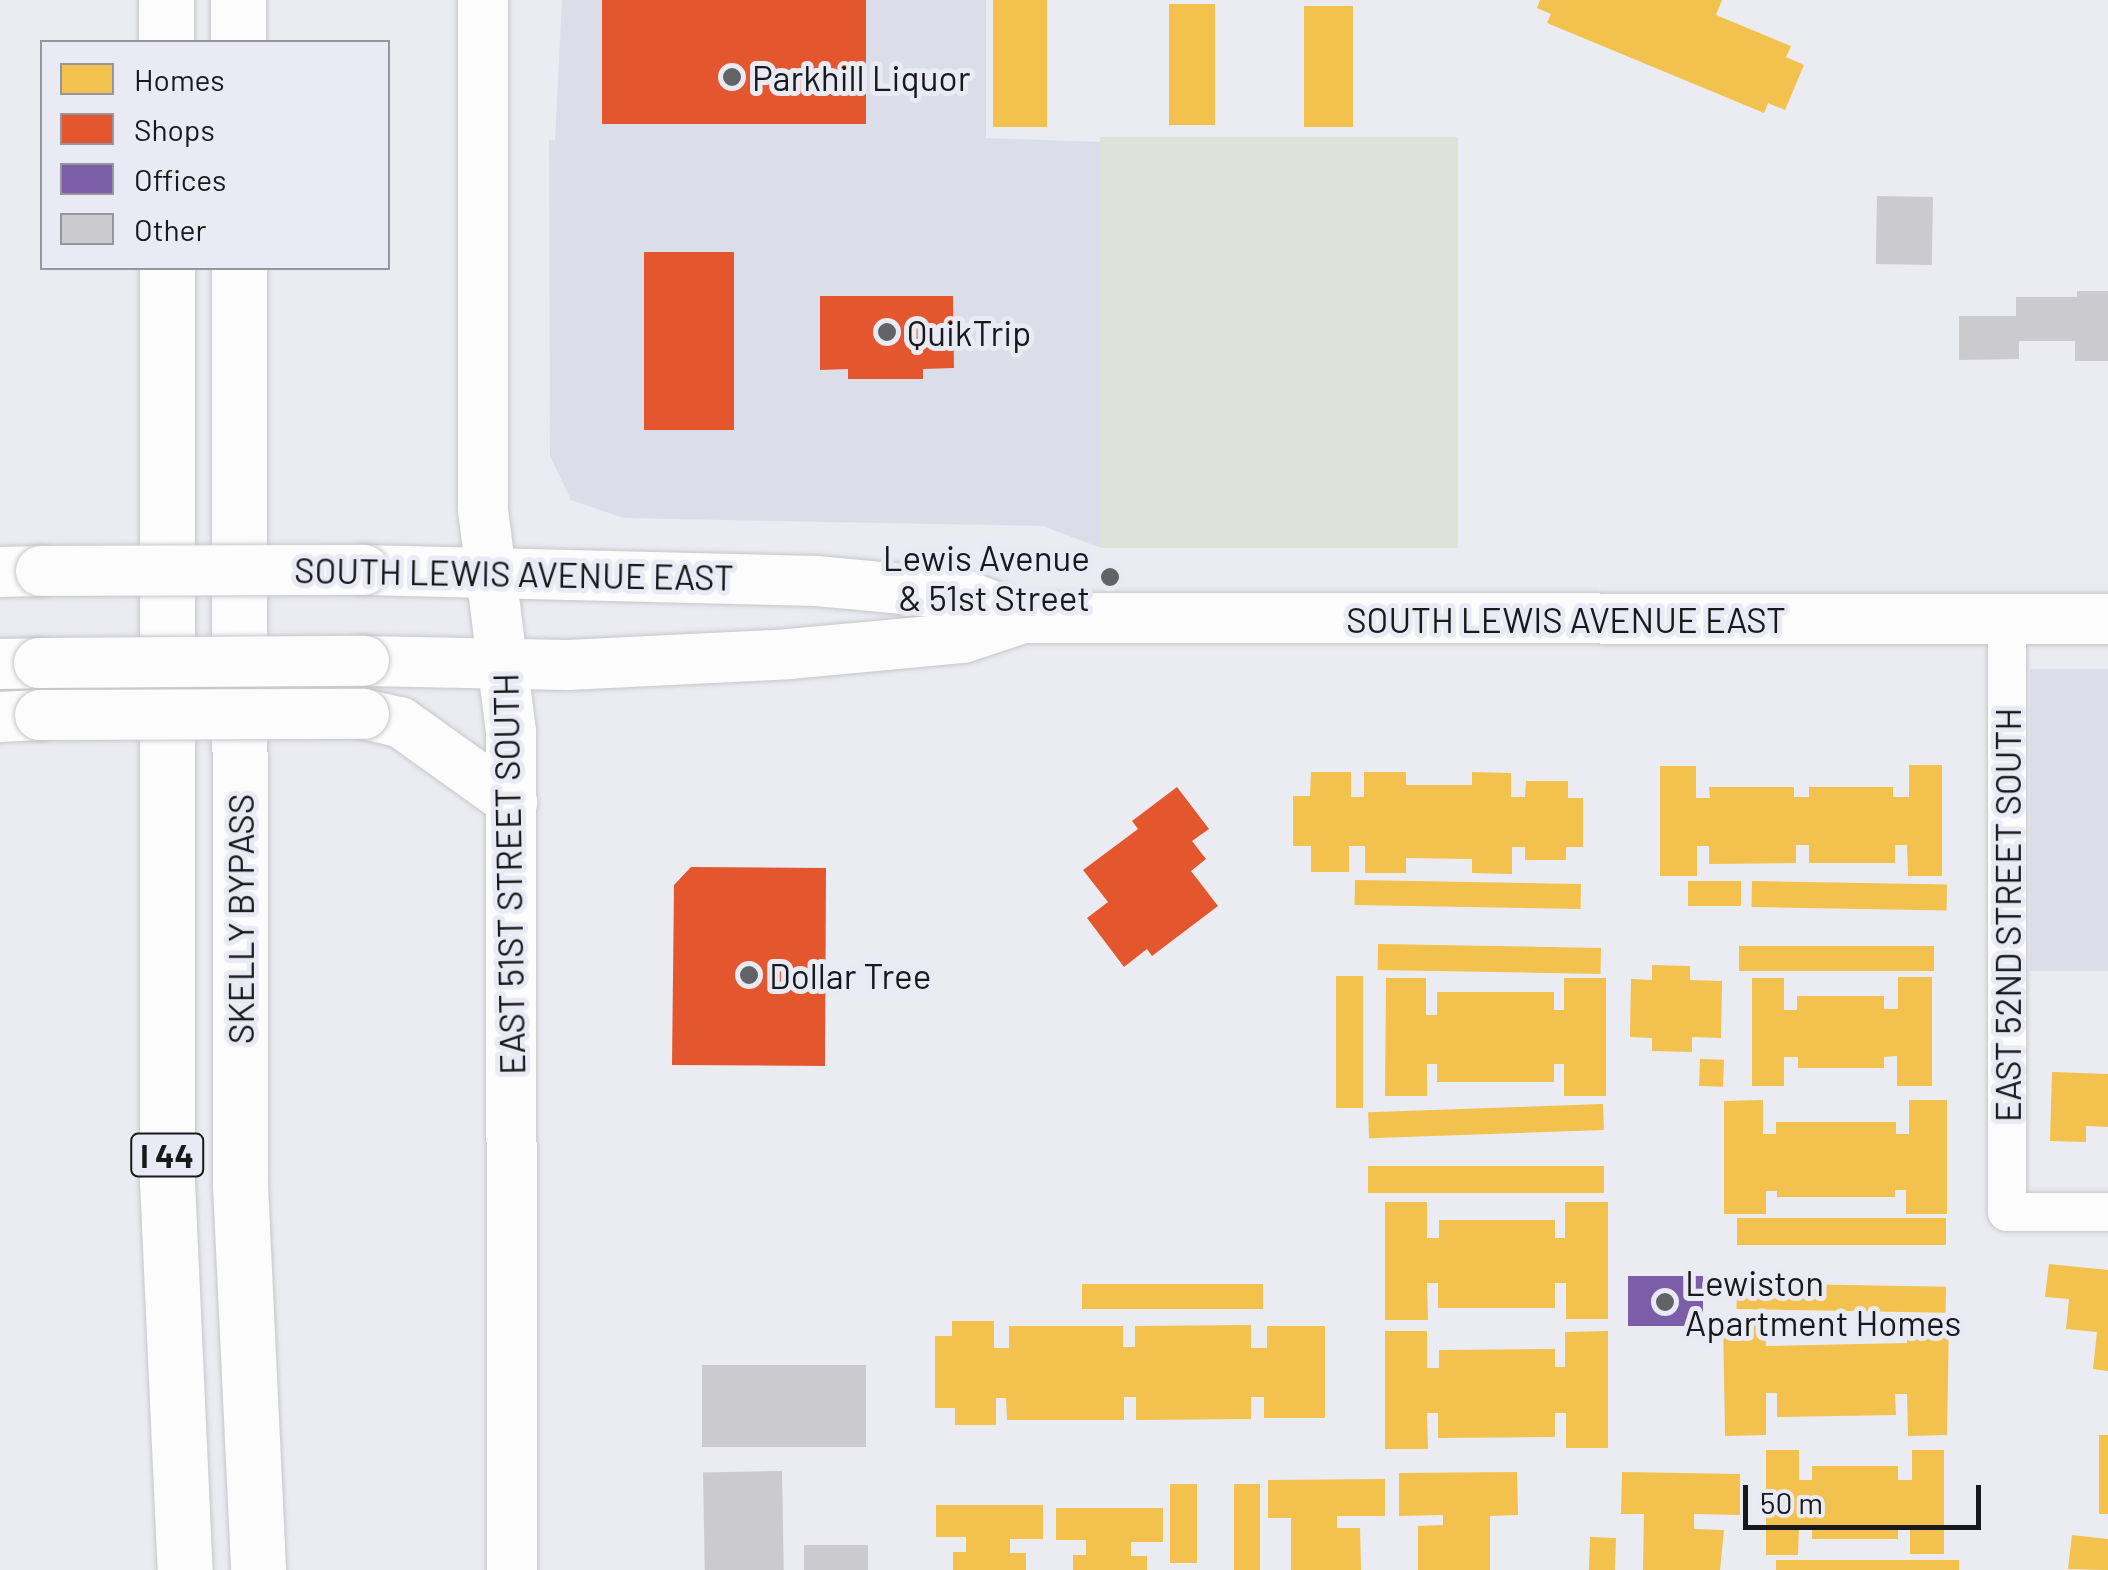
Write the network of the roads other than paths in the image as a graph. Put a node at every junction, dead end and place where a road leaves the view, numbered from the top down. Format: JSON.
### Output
{"nodes":[{"id":1,"x":166,"y":0,"type":"edge"},
{"id":2,"x":238,"y":0,"type":"edge"},
{"id":3,"x":483,"y":0,"type":"edge"},
{"id":4,"x":166,"y":40,"type":"edge"},
{"id":5,"x":238,"y":40,"type":"edge"},
{"id":6,"x":166,"y":270,"type":"edge"},
{"id":7,"x":239,"y":270,"type":"edge"},
{"id":8,"x":20,"y":572,"type":"edge"},
{"id":9,"x":490,"y":572,"type":"junction"},
{"id":10,"x":926,"y":593,"type":"junction"},
{"id":11,"x":1023,"y":618,"type":"junction"},
{"id":12,"x":2008,"y":618,"type":"junction"},
{"id":13,"x":2108,"y":619,"type":"edge"},
{"id":14,"x":851,"y":648,"type":"junction"},
{"id":15,"x":504,"y":663,"type":"junction"},
{"id":16,"x":19,"y":664,"type":"edge"},
{"id":17,"x":20,"y":716,"type":"edge"},
{"id":18,"x":512,"y":802,"type":"junction"},
{"id":19,"x":2108,"y":1212,"type":"edge"},
{"id":20,"x":184,"y":1570,"type":"edge"},
{"id":21,"x":258,"y":1570,"type":"edge"},
{"id":22,"x":512,"y":1570,"type":"edge"}],
"edges":[{"from":1,"to":4,"type":"highway"},
{"from":2,"to":5,"type":"highway"},
{"from":3,"to":9,"type":"main road","name":"EAST 51ST STREET SOUTH"},
{"from":6,"to":20,"type":"highway","name":"SKELLY BYPASS","number":"I 44"},
{"from":7,"to":21,"type":"highway","name":"SKELLY BYPASS","number":"I 44"},
{"from":8,"to":9,"type":"main road","name":"SOUTH LEWIS AVENUE EAST","bridge":true},
{"from":9,"to":10,"type":"main road","name":"SOUTH LEWIS AVENUE EAST"},
{"from":9,"to":15,"type":"main road","name":"EAST 51ST STREET SOUTH"},
{"from":10,"to":11,"type":"main road","name":"SOUTH LEWIS AVENUE EAST"},
{"from":10,"to":14,"type":"main road"},
{"from":11,"to":12,"type":"main road","name":"SOUTH LEWIS AVENUE EAST"},
{"from":11,"to":14,"type":"main road","name":"SOUTH LEWIS AVENUE EAST"},
{"from":12,"to":13,"type":"main road","name":"SOUTH LEWIS AVENUE EAST"},
{"from":12,"to":19,"type":"street","name":"EAST 52ND STREET SOUTH"},
{"from":14,"to":15,"type":"main road","name":"SOUTH LEWIS AVENUE EAST"},
{"from":15,"to":16,"type":"main road","name":"SOUTH LEWIS AVENUE EAST","bridge":true},
{"from":15,"to":18,"type":"main road","name":"EAST 51ST STREET SOUTH"},
{"from":17,"to":18,"type":"main road","bridge":true},
{"from":18,"to":22,"type":"main road","name":"EAST 51ST STREET SOUTH"}]}
